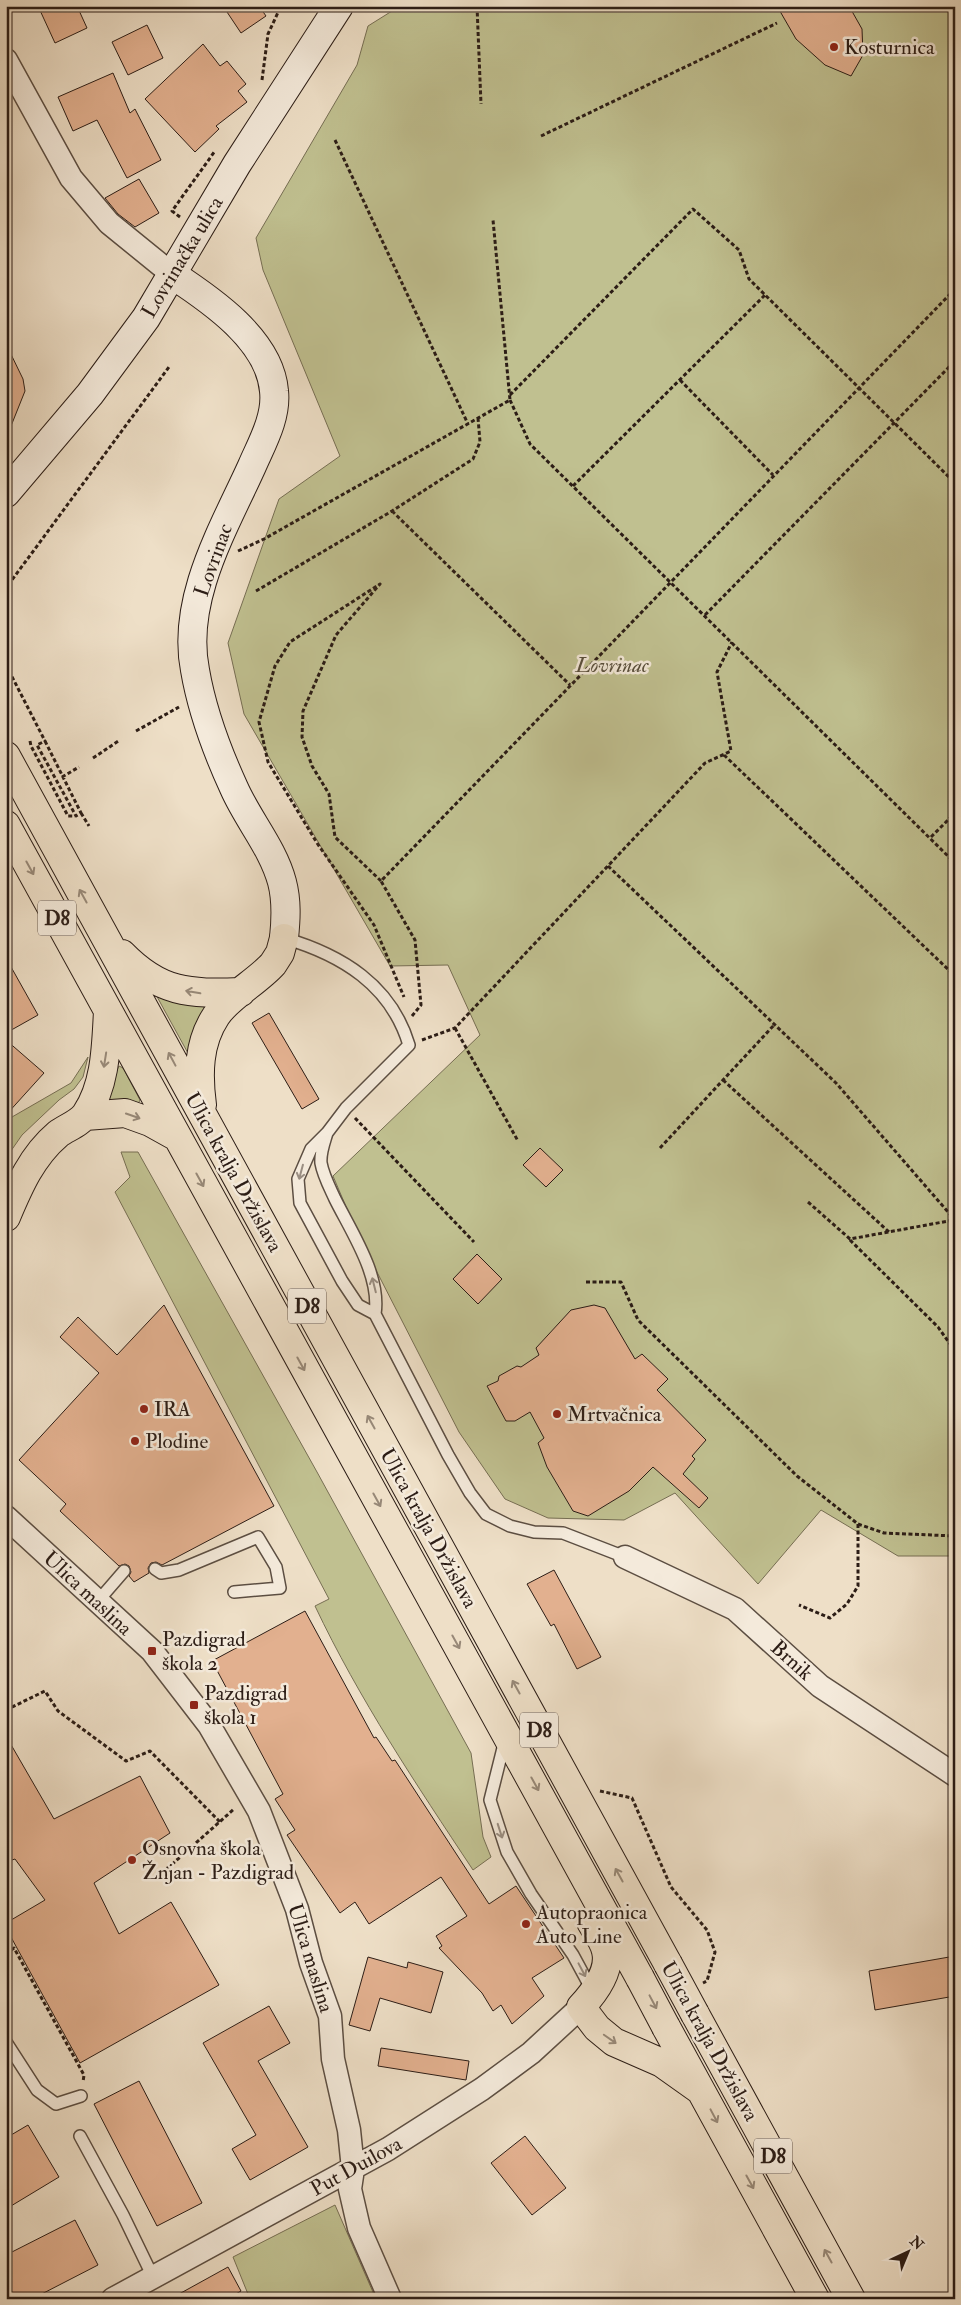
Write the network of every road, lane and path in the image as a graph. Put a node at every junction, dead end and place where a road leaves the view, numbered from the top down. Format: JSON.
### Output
{"nodes":[{"id":1,"x":281,"y":6,"type":"edge"},
{"id":2,"x":339,"y":6,"type":"edge"},
{"id":3,"x":477,"y":6,"type":"edge"},
{"id":4,"x":777,"y":23,"type":"dead end"},
{"id":5,"x":6,"y":60,"type":"edge"},
{"id":6,"x":261,"y":88,"type":"dead end"},
{"id":7,"x":481,"y":104,"type":"dead end"},
{"id":8,"x":541,"y":136,"type":"dead end"},
{"id":9,"x":335,"y":140,"type":"dead end"},
{"id":10,"x":217,"y":149,"type":"dead end"},
{"id":11,"x":493,"y":220,"type":"dead end"},
{"id":12,"x":187,"y":221,"type":"dead end"},
{"id":13,"x":173,"y":275,"type":"junction"},
{"id":14,"x":955,"y":290,"type":"edge"},
{"id":15,"x":765,"y":295,"type":"junction"},
{"id":16,"x":955,"y":362,"type":"edge"},
{"id":17,"x":170,"y":367,"type":"dead end"},
{"id":18,"x":680,"y":380,"type":"junction"},
{"id":19,"x":857,"y":388,"type":"junction"},
{"id":20,"x":510,"y":395,"type":"junction"},
{"id":21,"x":510,"y":400,"type":"junction"},
{"id":22,"x":478,"y":418,"type":"junction"},
{"id":23,"x":468,"y":424,"type":"junction"},
{"id":24,"x":893,"y":424,"type":"junction"},
{"id":25,"x":774,"y":474,"type":"junction"},
{"id":26,"x":955,"y":483,"type":"edge"},
{"id":27,"x":573,"y":486,"type":"junction"},
{"id":28,"x":6,"y":493,"type":"edge"},
{"id":29,"x":392,"y":511,"type":"junction"},
{"id":30,"x":235,"y":552,"type":"dead end"},
{"id":31,"x":670,"y":581,"type":"junction"},
{"id":32,"x":6,"y":591,"type":"edge"},
{"id":33,"x":256,"y":591,"type":"dead end"},
{"id":34,"x":705,"y":615,"type":"junction"},
{"id":35,"x":732,"y":642,"type":"junction"},
{"id":36,"x":6,"y":665,"type":"edge"},
{"id":37,"x":570,"y":685,"type":"junction"},
{"id":38,"x":183,"y":705,"type":"dead end"},
{"id":39,"x":136,"y":731,"type":"dead end"},
{"id":40,"x":120,"y":740,"type":"dead end"},
{"id":41,"x":30,"y":741,"type":"dead end"},
{"id":42,"x":45,"y":741,"type":"junction"},
{"id":43,"x":724,"y":755,"type":"junction"},
{"id":44,"x":6,"y":756,"type":"edge"},
{"id":45,"x":93,"y":758,"type":"dead end"},
{"id":46,"x":78,"y":767,"type":"dead end"},
{"id":47,"x":62,"y":776,"type":"junction"},
{"id":48,"x":57,"y":780,"type":"junction"},
{"id":49,"x":52,"y":783,"type":"dead end"},
{"id":50,"x":81,"y":813,"type":"junction"},
{"id":51,"x":955,"y":813,"type":"edge"},
{"id":52,"x":76,"y":816,"type":"junction"},
{"id":53,"x":6,"y":825,"type":"edge"},
{"id":54,"x":89,"y":826,"type":"dead end"},
{"id":55,"x":931,"y":837,"type":"junction"},
{"id":56,"x":955,"y":862,"type":"edge"},
{"id":57,"x":608,"y":866,"type":"junction"},
{"id":58,"x":6,"y":880,"type":"edge"},
{"id":59,"x":381,"y":881,"type":"junction"},
{"id":60,"x":6,"y":891,"type":"edge"},
{"id":61,"x":107,"y":938,"type":"junction"},
{"id":62,"x":284,"y":938,"type":"junction"},
{"id":63,"x":955,"y":976,"type":"edge"},
{"id":64,"x":241,"y":992,"type":"junction"},
{"id":65,"x":407,"y":1003,"type":"dead end"},
{"id":66,"x":108,"y":1011,"type":"junction"},
{"id":67,"x":775,"y":1024,"type":"junction"},
{"id":68,"x":403,"y":1025,"type":"junction"},
{"id":69,"x":455,"y":1028,"type":"junction"},
{"id":70,"x":409,"y":1045,"type":"junction"},
{"id":71,"x":723,"y":1080,"type":"junction"},
{"id":72,"x":346,"y":1108,"type":"junction"},
{"id":73,"x":85,"y":1116,"type":"junction"},
{"id":74,"x":204,"y":1117,"type":"junction"},
{"id":75,"x":327,"y":1133,"type":"junction"},
{"id":76,"x":177,"y":1137,"type":"junction"},
{"id":77,"x":518,"y":1142,"type":"dead end"},
{"id":78,"x":660,"y":1148,"type":"dead end"},
{"id":79,"x":808,"y":1202,"type":"dead end"},
{"id":80,"x":6,"y":1217,"type":"edge"},
{"id":81,"x":889,"y":1232,"type":"junction"},
{"id":82,"x":850,"y":1239,"type":"junction"},
{"id":83,"x":474,"y":1242,"type":"dead end"},
{"id":84,"x":586,"y":1282,"type":"dead end"},
{"id":85,"x":375,"y":1314,"type":"junction"},
{"id":86,"x":950,"y":1344,"type":"dead end"},
{"id":87,"x":6,"y":1517,"type":"edge"},
{"id":88,"x":858,"y":1524,"type":"junction"},
{"id":89,"x":955,"y":1536,"type":"edge"},
{"id":90,"x":625,"y":1557,"type":"joint"},
{"id":91,"x":155,"y":1569,"type":"dead end"},
{"id":92,"x":124,"y":1571,"type":"dead end"},
{"id":93,"x":234,"y":1592,"type":"dead end"},
{"id":94,"x":98,"y":1602,"type":"junction"},
{"id":95,"x":799,"y":1605,"type":"dead end"},
{"id":96,"x":6,"y":1710,"type":"edge"},
{"id":97,"x":506,"y":1733,"type":"junction"},
{"id":98,"x":953,"y":1769,"type":"edge"},
{"id":99,"x":598,"y":1790,"type":"dead end"},
{"id":100,"x":238,"y":1805,"type":"dead end"},
{"id":101,"x":220,"y":1822,"type":"junction"},
{"id":102,"x":560,"y":1830,"type":"junction"},
{"id":103,"x":156,"y":1876,"type":"dead end"},
{"id":104,"x":6,"y":1954,"type":"edge"},
{"id":105,"x":706,"y":1981,"type":"dead end"},
{"id":106,"x":587,"y":2000,"type":"junction"},
{"id":107,"x":6,"y":2042,"type":"edge"},
{"id":108,"x":700,"y":2090,"type":"junction"},
{"id":109,"x":81,"y":2096,"type":"joint"},
{"id":110,"x":80,"y":2136,"type":"dead end"},
{"id":111,"x":353,"y":2169,"type":"junction"},
{"id":112,"x":153,"y":2276,"type":"junction"},
{"id":113,"x":114,"y":2299,"type":"edge"},
{"id":114,"x":390,"y":2299,"type":"edge"},
{"id":115,"x":815,"y":2299,"type":"edge"},
{"id":116,"x":851,"y":2299,"type":"edge"}],
"edges":[{"from":1,"to":6,"type":"path"},
{"from":2,"to":13,"type":"street","name":"Lovrinačka ulica"},
{"from":3,"to":7,"type":"path"},
{"from":4,"to":8,"type":"path"},
{"from":5,"to":13,"type":"street"},
{"from":9,"to":23,"type":"path"},
{"from":10,"to":12,"type":"path"},
{"from":11,"to":20,"type":"path"},
{"from":13,"to":28,"type":"street","name":"Lovrinačka ulica"},
{"from":13,"to":62,"type":"street","name":"Lovrinac"},
{"from":14,"to":19,"type":"path"},
{"from":15,"to":18,"type":"path"},
{"from":15,"to":19,"type":"path"},
{"from":15,"to":20,"type":"path"},
{"from":16,"to":24,"type":"path"},
{"from":17,"to":32,"type":"path"},
{"from":18,"to":25,"type":"path"},
{"from":18,"to":27,"type":"path"},
{"from":19,"to":24,"type":"path"},
{"from":19,"to":25,"type":"path"},
{"from":20,"to":21,"type":"path"},
{"from":21,"to":22,"type":"path"},
{"from":21,"to":27,"type":"path"},
{"from":22,"to":23,"type":"path"},
{"from":22,"to":29,"type":"path"},
{"from":23,"to":30,"type":"path"},
{"from":24,"to":26,"type":"path"},
{"from":24,"to":34,"type":"path"},
{"from":25,"to":31,"type":"path"},
{"from":27,"to":31,"type":"path"},
{"from":29,"to":33,"type":"path"},
{"from":29,"to":37,"type":"path"},
{"from":31,"to":34,"type":"path"},
{"from":31,"to":37,"type":"path"},
{"from":34,"to":35,"type":"path"},
{"from":35,"to":43,"type":"path"},
{"from":35,"to":55,"type":"path"},
{"from":36,"to":42,"type":"path"},
{"from":37,"to":59,"type":"path"},
{"from":38,"to":39,"type":"path"},
{"from":40,"to":45,"type":"path"},
{"from":41,"to":52,"type":"path"},
{"from":42,"to":47,"type":"path"},
{"from":42,"to":48,"type":"path"},
{"from":43,"to":57,"type":"path"},
{"from":43,"to":63,"type":"path"},
{"from":61,"to":44,"type":"highway","name":"Ulica kralja Držislava","number":"D8","one_way":true},
{"from":46,"to":47,"type":"path"},
{"from":47,"to":50,"type":"path"},
{"from":48,"to":49,"type":"path"},
{"from":48,"to":52,"type":"path"},
{"from":50,"to":52,"type":"path"},
{"from":50,"to":54,"type":"path"},
{"from":51,"to":55,"type":"path"},
{"from":53,"to":66,"type":"highway","name":"Ulica kralja Držislava","number":"D8","one_way":true},
{"from":55,"to":56,"type":"path"},
{"from":57,"to":67,"type":"path"},
{"from":57,"to":69,"type":"path"},
{"from":58,"to":60,"type":"path"},
{"from":59,"to":65,"type":"path"},
{"from":59,"to":68,"type":"path"},
{"from":64,"to":61,"type":"highway","one_way":true},
{"from":74,"to":61,"type":"highway","name":"Ulica kralja Držislava","number":"D8","one_way":true},
{"from":62,"to":64,"type":"highway"},
{"from":62,"to":68,"type":"lane"},
{"from":64,"to":74,"type":"highway"},
{"from":66,"to":73,"type":"highway","one_way":true},
{"from":66,"to":76,"type":"highway","name":"Ulica kralja Držislava","number":"D8"},
{"from":67,"to":71,"type":"path"},
{"from":67,"to":81,"type":"path"},
{"from":68,"to":70,"type":"lane"},
{"from":69,"to":70,"type":"path"},
{"from":69,"to":77,"type":"path"},
{"from":70,"to":72,"type":"lane"},
{"from":71,"to":78,"type":"path"},
{"from":71,"to":81,"type":"path"},
{"from":72,"to":75,"type":"lane"},
{"from":72,"to":83,"type":"path"},
{"from":73,"to":76,"type":"highway","one_way":true},
{"from":73,"to":80,"type":"highway"},
{"from":116,"to":74,"type":"highway","name":"Ulica kralja Držislava","number":"D8","one_way":true,"bridge":true},
{"from":85,"to":75,"type":"lane","one_way":true},
{"from":75,"to":85,"type":"lane","one_way":true},
{"from":76,"to":97,"type":"highway","name":"Ulica kralja Držislava","number":"D8","one_way":true},
{"from":79,"to":82,"type":"path"},
{"from":81,"to":82,"type":"path"},
{"from":82,"to":86,"type":"path"},
{"from":84,"to":88,"type":"path"},
{"from":85,"to":90,"type":"lane"},
{"from":87,"to":94,"type":"street","name":"Ulica maslina"},
{"from":88,"to":89,"type":"path"},
{"from":88,"to":95,"type":"path"},
{"from":90,"to":98,"type":"street","name":"Brnik"},
{"from":91,"to":93,"type":"lane"},
{"from":92,"to":94,"type":"lane"},
{"from":94,"to":111,"type":"street","name":"Ulica maslina"},
{"from":96,"to":101,"type":"path"},
{"from":97,"to":102,"type":"highway","name":"Ulica kralja Držislava","number":"D8","one_way":true},
{"from":97,"to":106,"type":"lane","one_way":true},
{"from":99,"to":105,"type":"path"},
{"from":100,"to":101,"type":"path"},
{"from":101,"to":103,"type":"path"},
{"from":102,"to":106,"type":"highway"},
{"from":102,"to":108,"type":"highway","name":"Ulica kralja Držislava","number":"D8","one_way":true,"bridge":true},
{"from":104,"to":109,"type":"path"},
{"from":106,"to":108,"type":"highway","one_way":true},
{"from":106,"to":111,"type":"street","name":"Put Duilova"},
{"from":107,"to":109,"type":"lane"},
{"from":108,"to":115,"type":"highway","name":"Ulica kralja Držislava","number":"D8","one_way":true},
{"from":110,"to":112,"type":"lane"},
{"from":111,"to":112,"type":"street","name":"Put Duilova"},
{"from":111,"to":114,"type":"street","name":"Ulica maslina"},
{"from":112,"to":113,"type":"street","name":"Put Duilova"}]}
